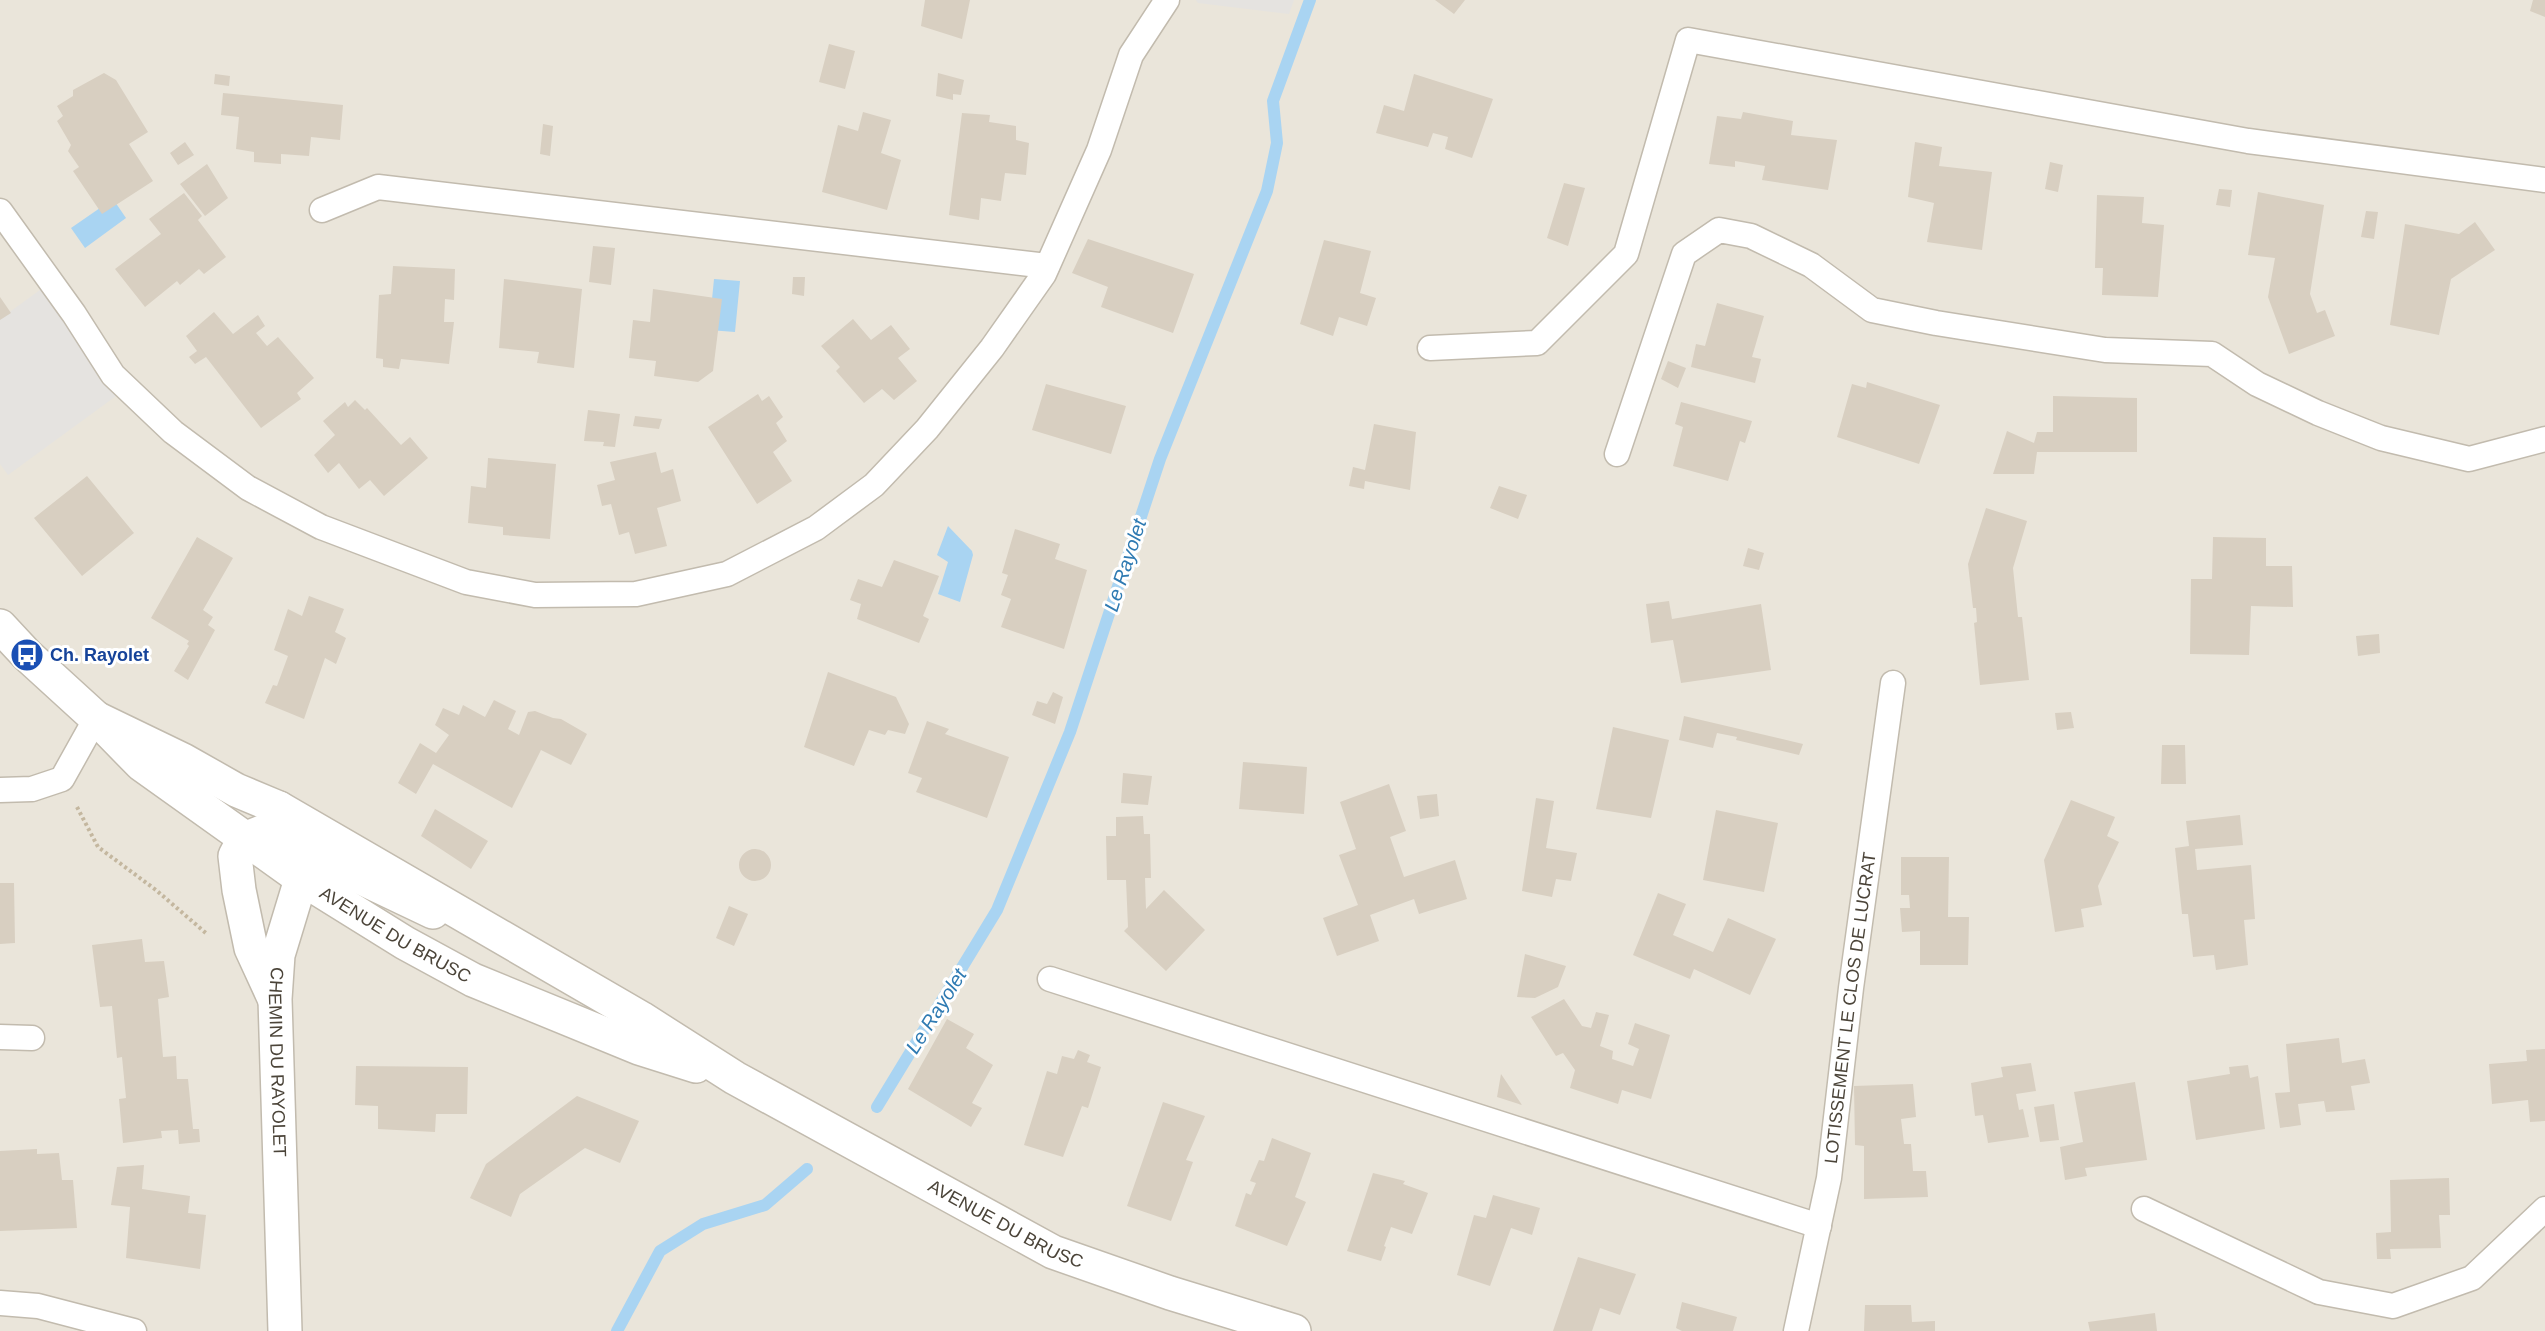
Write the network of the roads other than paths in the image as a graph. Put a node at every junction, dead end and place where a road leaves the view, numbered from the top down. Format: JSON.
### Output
{"nodes":[{"id":1,"x":1167,"y":0,"type":"edge"},
{"id":2,"x":2545,"y":180,"type":"edge"},
{"id":3,"x":322,"y":210,"type":"dead end"},
{"id":4,"x":0,"y":211,"type":"edge"},
{"id":5,"x":1047,"y":266,"type":"junction"},
{"id":6,"x":1430,"y":348,"type":"dead end"},
{"id":7,"x":2545,"y":439,"type":"edge"},
{"id":8,"x":1617,"y":453,"type":"dead end"},
{"id":9,"x":0,"y":626,"type":"edge"},
{"id":10,"x":1893,"y":683,"type":"dead end"},
{"id":11,"x":96,"y":718,"type":"junction"},
{"id":12,"x":0,"y":790,"type":"edge"},
{"id":13,"x":279,"y":808,"type":"junction"},
{"id":14,"x":244,"y":840,"type":"junction"},
{"id":15,"x":306,"y":866,"type":"junction"},
{"id":16,"x":514,"y":946,"type":"junction"},
{"id":17,"x":1050,"y":979,"type":"dead end"},
{"id":18,"x":275,"y":999,"type":"junction"},
{"id":19,"x":0,"y":1037,"type":"edge"},
{"id":20,"x":32,"y":1038,"type":"dead end"},
{"id":21,"x":735,"y":1078,"type":"junction"},
{"id":22,"x":2144,"y":1209,"type":"dead end"},
{"id":23,"x":2545,"y":1209,"type":"edge"},
{"id":24,"x":1819,"y":1226,"type":"junction"},
{"id":25,"x":0,"y":1303,"type":"edge"},
{"id":26,"x":121,"y":1329,"type":"edge"},
{"id":27,"x":285,"y":1331,"type":"edge"},
{"id":28,"x":1294,"y":1331,"type":"edge"},
{"id":29,"x":1796,"y":1331,"type":"edge"}],
"edges":[{"from":1,"to":5,"type":"lane"},
{"from":2,"to":6,"type":"lane"},
{"from":3,"to":5,"type":"lane"},
{"from":4,"to":5,"type":"lane"},
{"from":7,"to":8,"type":"lane"},
{"from":9,"to":11,"type":"street","name":"AVENUE DU BRUSC"},
{"from":10,"to":24,"type":"lane","name":"LOTISSEMENT LE CLOS DE LUCRAT"},
{"from":11,"to":12,"type":"lane"},
{"from":11,"to":13,"type":"street","name":"AVENUE DU BRUSC"},
{"from":11,"to":14,"type":"street","name":"AVENUE DU BRUSC"},
{"from":13,"to":15,"type":"street"},
{"from":13,"to":16,"type":"street","name":"AVENUE DU BRUSC"},
{"from":14,"to":15,"type":"street","name":"AVENUE DU BRUSC"},
{"from":14,"to":18,"type":"street"},
{"from":15,"to":16,"type":"street"},
{"from":15,"to":18,"type":"street","name":"CHEMIN DU RAYOLET"},
{"from":15,"to":21,"type":"street","name":"AVENUE DU BRUSC"},
{"from":16,"to":21,"type":"street","name":"AVENUE DU BRUSC"},
{"from":17,"to":24,"type":"lane"},
{"from":18,"to":27,"type":"street","name":"CHEMIN DU RAYOLET"},
{"from":19,"to":20,"type":"lane"},
{"from":21,"to":28,"type":"street","name":"AVENUE DU BRUSC"},
{"from":22,"to":23,"type":"lane"},
{"from":24,"to":29,"type":"lane","name":"LOTISSEMENT LE CLOS DE LUCRAT"},
{"from":25,"to":26,"type":"lane"}]}
